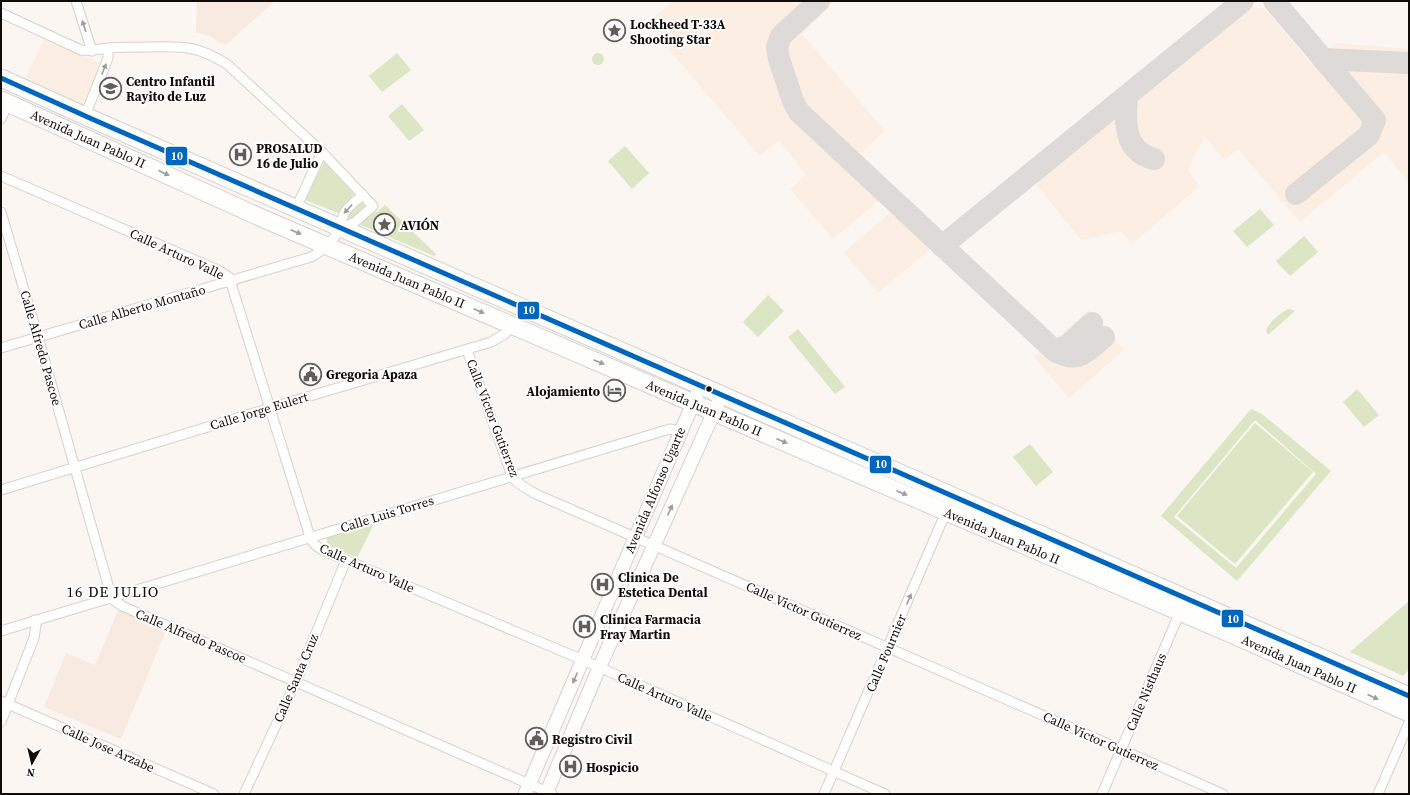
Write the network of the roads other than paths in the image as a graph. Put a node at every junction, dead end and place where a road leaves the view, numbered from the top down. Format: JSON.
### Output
{"nodes":[{"id":1,"x":76,"y":1,"type":"edge"},
{"id":2,"x":1,"y":13,"type":"edge"},
{"id":3,"x":108,"y":48,"type":"junction"},
{"id":4,"x":92,"y":51,"type":"junction"},
{"id":5,"x":1,"y":78,"type":"edge"},
{"id":6,"x":5,"y":101,"type":"edge"},
{"id":7,"x":85,"y":116,"type":"junction"},
{"id":8,"x":1,"y":119,"type":"edge"},
{"id":9,"x":322,"y":152,"type":"junction"},
{"id":10,"x":1,"y":176,"type":"edge"},
{"id":11,"x":362,"y":195,"type":"junction"},
{"id":12,"x":296,"y":208,"type":"junction"},
{"id":13,"x":1,"y":212,"type":"edge"},
{"id":14,"x":342,"y":228,"type":"junction"},
{"id":15,"x":328,"y":246,"type":"junction"},
{"id":16,"x":231,"y":281,"type":"junction"},
{"id":17,"x":512,"y":325,"type":"junction"},
{"id":18,"x":38,"y":337,"type":"junction"},
{"id":19,"x":1,"y":348,"type":"edge"},
{"id":20,"x":467,"y":350,"type":"junction"},
{"id":21,"x":701,"y":385,"type":"junction"},
{"id":22,"x":722,"y":394,"type":"junction"},
{"id":23,"x":693,"y":403,"type":"junction"},
{"id":24,"x":270,"y":408,"type":"junction"},
{"id":25,"x":713,"y":412,"type":"junction"},
{"id":26,"x":681,"y":431,"type":"junction"},
{"id":27,"x":74,"y":467,"type":"junction"},
{"id":28,"x":512,"y":476,"type":"junction"},
{"id":29,"x":1,"y":490,"type":"edge"},
{"id":30,"x":946,"y":512,"type":"junction"},
{"id":31,"x":310,"y":537,"type":"junction"},
{"id":32,"x":635,"y":537,"type":"junction"},
{"id":33,"x":654,"y":546,"type":"junction"},
{"id":34,"x":346,"y":560,"type":"junction"},
{"id":35,"x":111,"y":596,"type":"junction"},
{"id":36,"x":1180,"y":612,"type":"junction"},
{"id":37,"x":35,"y":620,"type":"junction"},
{"id":38,"x":1,"y":631,"type":"edge"},
{"id":39,"x":888,"y":648,"type":"junction"},
{"id":40,"x":583,"y":660,"type":"junction"},
{"id":41,"x":600,"y":668,"type":"junction"},
{"id":42,"x":296,"y":682,"type":"junction"},
{"id":43,"x":1409,"y":696,"type":"edge"},
{"id":44,"x":5,"y":703,"type":"edge"},
{"id":45,"x":1409,"y":713,"type":"edge"},
{"id":46,"x":1,"y":722,"type":"edge"},
{"id":47,"x":1409,"y":723,"type":"edge"},
{"id":48,"x":1121,"y":749,"type":"junction"},
{"id":49,"x":834,"y":772,"type":"junction"},
{"id":50,"x":527,"y":789,"type":"edge"},
{"id":51,"x":548,"y":793,"type":"edge"},
{"id":52,"x":214,"y":794,"type":"edge"},
{"id":53,"x":244,"y":794,"type":"edge"},
{"id":54,"x":824,"y":794,"type":"edge"},
{"id":55,"x":885,"y":794,"type":"edge"},
{"id":56,"x":1102,"y":794,"type":"edge"},
{"id":57,"x":1223,"y":794,"type":"edge"},
{"id":58,"x":1378,"y":794,"type":"edge"}],
"edges":[{"from":4,"to":1,"type":"street","one_way":true},
{"from":2,"to":4,"type":"street"},
{"from":3,"to":4,"type":"street"},
{"from":7,"to":3,"type":"street","one_way":true},
{"from":3,"to":9,"type":"street"},
{"from":5,"to":7,"type":"highway","name":"Avenida Juan Pablo II"},
{"from":6,"to":8,"type":"street"},
{"from":6,"to":15,"type":"highway","name":"Avenida Juan Pablo II","one_way":true},
{"from":7,"to":12,"type":"highway","name":"Avenida Juan Pablo II"},
{"from":9,"to":11,"type":"street"},
{"from":9,"to":12,"type":"street"},
{"from":10,"to":16,"type":"street","name":"Calle Arturo Valle"},
{"from":11,"to":14,"type":"street","one_way":true},
{"from":11,"to":14,"type":"street"},
{"from":12,"to":14,"type":"highway","name":"Avenida Juan Pablo II"},
{"from":13,"to":18,"type":"street","name":"Calle Alfredo Pascoe"},
{"from":14,"to":15,"type":"street","name":"Calle Alberto Montaño"},
{"from":14,"to":21,"type":"highway","name":"Avenida Juan Pablo II"},
{"from":15,"to":16,"type":"street","name":"Calle Alberto Montaño"},
{"from":15,"to":17,"type":"highway","name":"Avenida Juan Pablo II","one_way":true},
{"from":16,"to":18,"type":"street","name":"Calle Alberto Montaño"},
{"from":16,"to":24,"type":"street","name":"Calle Arturo Valle"},
{"from":17,"to":20,"type":"street","name":"Calle Jorge Eulert"},
{"from":17,"to":23,"type":"highway","name":"Avenida Juan Pablo II","one_way":true},
{"from":18,"to":19,"type":"street","name":"Calle Alberto Montaño"},
{"from":18,"to":27,"type":"street","name":"Calle Alfredo Pascoe"},
{"from":20,"to":24,"type":"street","name":"Calle Jorge Eulert"},
{"from":20,"to":28,"type":"street","name":"Calle Victor Gutierrez"},
{"from":21,"to":22,"type":"highway","name":"Avenida Juan Pablo II"},
{"from":21,"to":23,"type":"main road","name":"Avenida Alfonso Ugarte"},
{"from":22,"to":25,"type":"main road","name":"Avenida Alfonso Ugarte"},
{"from":22,"to":43,"type":"highway","name":"Avenida Juan Pablo II"},
{"from":23,"to":25,"type":"highway","name":"Avenida Juan Pablo II"},
{"from":23,"to":26,"type":"main road","name":"Avenida Alfonso Ugarte"},
{"from":24,"to":27,"type":"street","name":"Calle Jorge Eulert"},
{"from":24,"to":31,"type":"street","name":"Calle Arturo Valle"},
{"from":25,"to":30,"type":"highway","name":"Avenida Juan Pablo II","one_way":true},
{"from":33,"to":25,"type":"main road","name":"Avenida Alfonso Ugarte","one_way":true},
{"from":26,"to":28,"type":"street","name":"Calle Luis Torres"},
{"from":26,"to":32,"type":"main road","name":"Avenida Alfonso Ugarte"},
{"from":27,"to":29,"type":"street","name":"Calle Jorge Eulert"},
{"from":27,"to":35,"type":"street","name":"Calle Alfredo Pascoe"},
{"from":28,"to":31,"type":"street","name":"Calle Luis Torres"},
{"from":28,"to":32,"type":"street","name":"Calle Victor Gutierrez"},
{"from":30,"to":36,"type":"highway","name":"Avenida Juan Pablo II"},
{"from":39,"to":30,"type":"street","name":"Calle Fournier","one_way":true},
{"from":31,"to":34,"type":"street","name":"Calle Arturo Valle"},
{"from":31,"to":35,"type":"street","name":"Calle Luis Torres"},
{"from":32,"to":33,"type":"street","name":"Calle Victor Gutierrez"},
{"from":32,"to":40,"type":"main road","name":"Avenida Alfonso Ugarte"},
{"from":33,"to":39,"type":"street","name":"Calle Victor Gutierrez"},
{"from":33,"to":41,"type":"main road","name":"Avenida Alfonso Ugarte"},
{"from":34,"to":40,"type":"street","name":"Calle Arturo Valle"},
{"from":34,"to":42,"type":"street","name":"Calle Santa Cruz"},
{"from":35,"to":37,"type":"street","name":"Calle Luis Torres"},
{"from":35,"to":42,"type":"street","name":"Calle Alfredo Pascoe"},
{"from":36,"to":45,"type":"highway","name":"Avenida Juan Pablo II","one_way":true},
{"from":36,"to":48,"type":"street","name":"Calle Nisthaus"},
{"from":37,"to":38,"type":"street","name":"Calle Luis Torres"},
{"from":37,"to":44,"type":"street"},
{"from":39,"to":48,"type":"street","name":"Calle Victor Gutierrez"},
{"from":39,"to":49,"type":"street","name":"Calle Fournier"},
{"from":40,"to":41,"type":"street","name":"Calle Arturo Valle"},
{"from":40,"to":50,"type":"main road","name":"Avenida Alfonso Ugarte","one_way":true},
{"from":41,"to":49,"type":"street","name":"Calle Arturo Valle"},
{"from":41,"to":51,"type":"main road","name":"Avenida Alfonso Ugarte"},
{"from":42,"to":50,"type":"street","name":"Calle Alfredo Pascoe"},
{"from":42,"to":53,"type":"street","name":"Calle Santa Cruz"},
{"from":44,"to":46,"type":"street"},
{"from":44,"to":52,"type":"street","name":"Calle Jose Arzabe"},
{"from":47,"to":58,"type":"street"},
{"from":48,"to":56,"type":"street","name":"Calle Nisthaus"},
{"from":48,"to":57,"type":"street","name":"Calle Victor Gutierrez"},
{"from":49,"to":54,"type":"street","name":"Calle Fournier"},
{"from":49,"to":55,"type":"street","name":"Calle Arturo Valle"},
{"from":50,"to":51,"type":"street","name":"Calle Alfredo Pascoe"}]}
